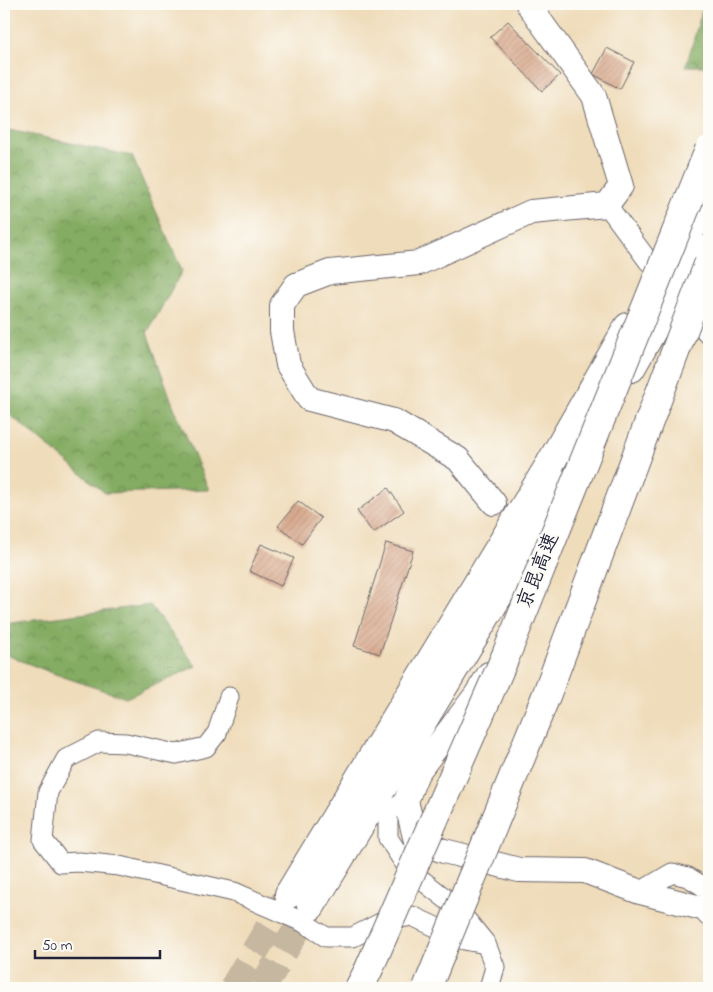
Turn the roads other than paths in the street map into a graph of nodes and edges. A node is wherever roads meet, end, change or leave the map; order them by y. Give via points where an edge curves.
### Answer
1 (528, 4) edge
2 (709, 150) edge
3 (607, 205) junction
4 (709, 209) edge
5 (709, 249) edge
6 (648, 262) dead end
7 (709, 262) edge
8 (680, 300) dead end
9 (709, 335) edge
10 (494, 503) dead end
11 (540, 551) dead end
12 (229, 697) dead end
13 (406, 801) junction
14 (709, 890) edge
15 (640, 892) junction
16 (709, 914) edge
17 (486, 944) junction
18 (364, 980) edge
19 (427, 988) edge
20 (489, 988) edge

1 - 3 street via 594,96 621,186
2 - 18 highway, 京昆高速, bridge via 506,655
3 - 6 street
3 - 10 street via 531,212 419,262 330,272 296,285 282,305 282,331 288,365 309,399 394,421 458,459
4 - 5 highway via 674,246 300,900 563,489 677,286
7 - 19 highway, bridge via 546,696
8 - 9 street
11 - 13 street via 547,561 533,600 476,695 417,773
12 - 17 street via 217,733 206,747 176,754 126,743 99,742 66,759 48,792 44,840 61,863 119,866 234,892 303,922 326,937 353,937 386,920 412,916 464,940
13 - 15 street via 416,841 519,870 585,871
13 - 17 street via 388,812 388,838 409,870 455,906
14 - 15 street via 688,876 672,873
15 - 16 street via 705,909
17 - 20 street via 496,968

